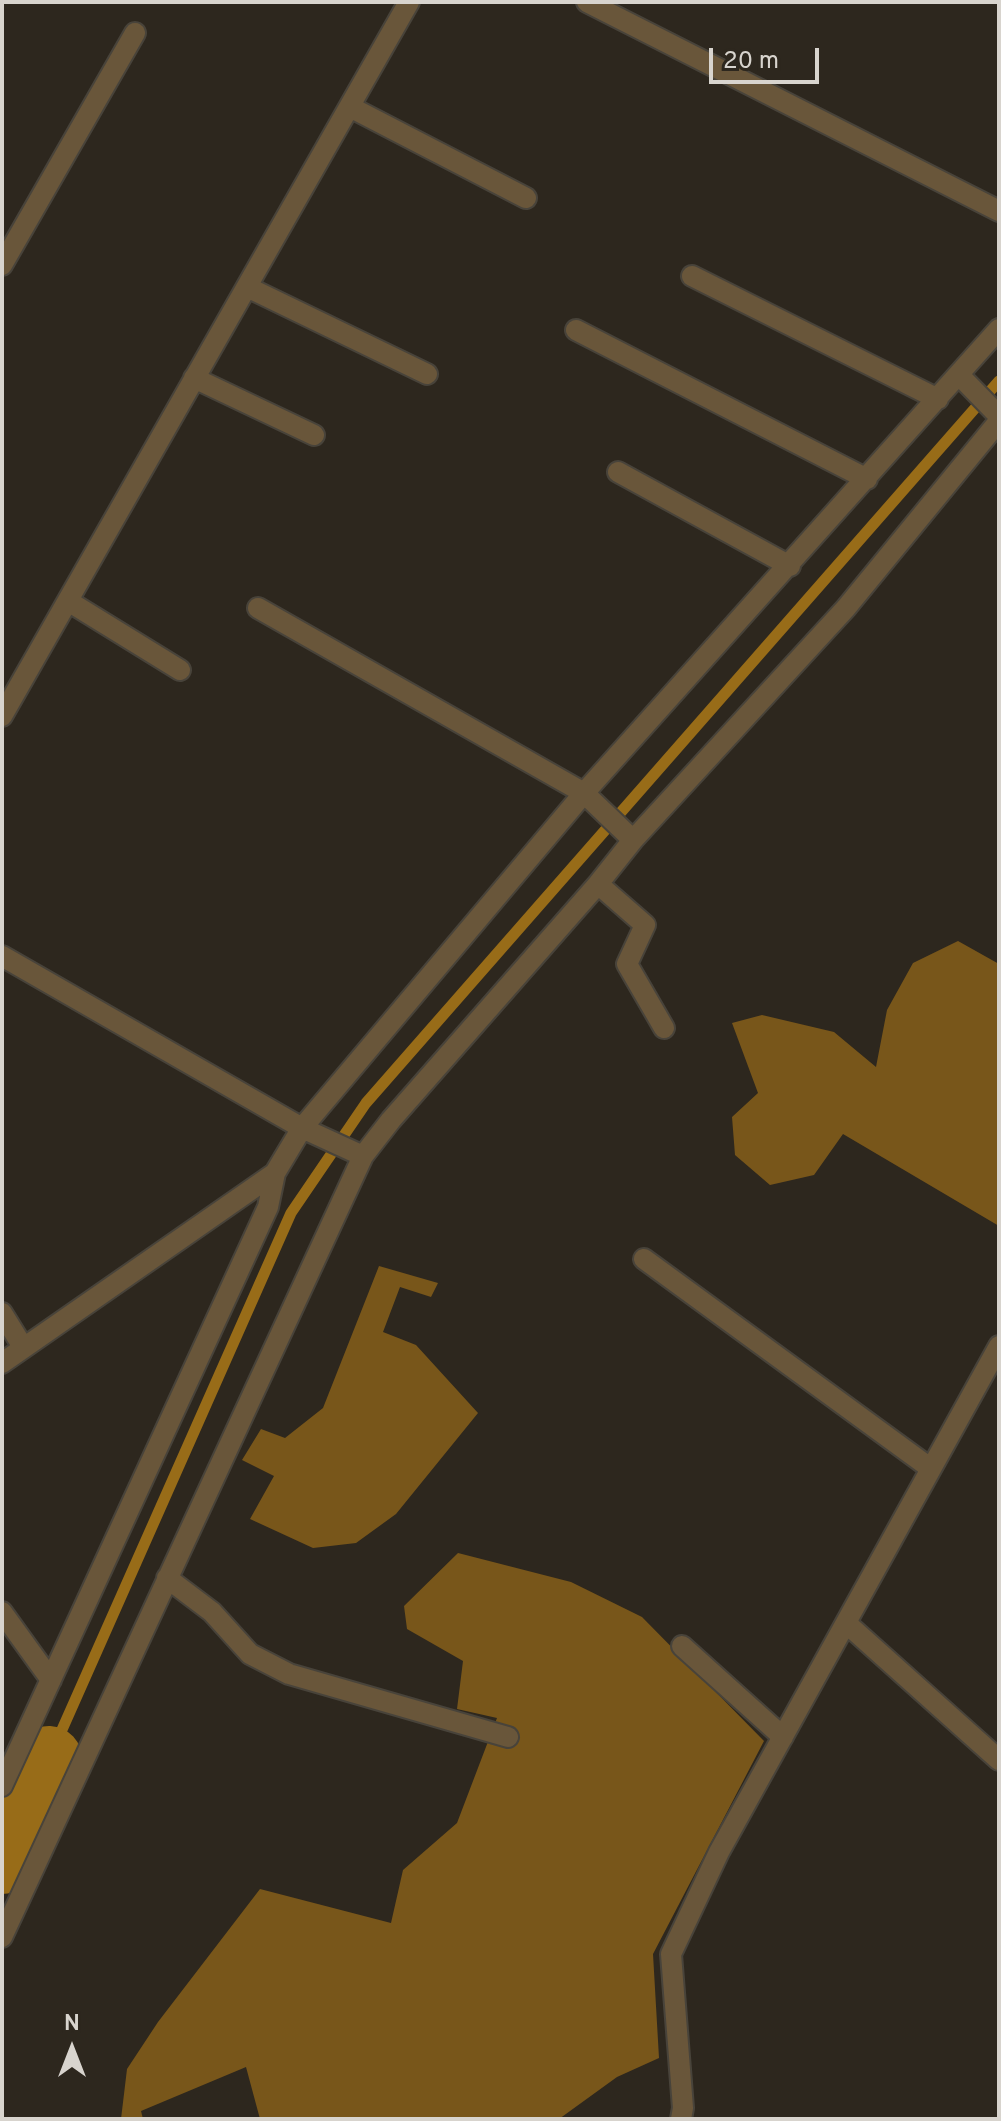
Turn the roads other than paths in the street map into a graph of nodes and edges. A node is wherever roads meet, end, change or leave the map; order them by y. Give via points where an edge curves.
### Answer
1 (409, 2) edge
2 (587, 2) edge
3 (135, 33) dead end
4 (350, 107) junction
5 (526, 198) dead end
6 (999, 211) edge
7 (2, 265) edge
8 (692, 276) dead end
9 (247, 287) junction
10 (999, 329) edge
11 (576, 330) dead end
12 (427, 374) dead end
13 (959, 375) junction
14 (194, 378) junction
15 (938, 399) junction
16 (999, 418) edge
17 (314, 435) dead end
18 (618, 472) dead end
19 (867, 479) junction
20 (790, 566) junction
21 (68, 601) junction
22 (258, 608) dead end
23 (180, 670) dead end
24 (2, 716) edge
25 (584, 793) junction
26 (633, 840) junction
27 (598, 884) junction
28 (2, 956) edge
29 (664, 1028) dead end
30 (306, 1130) junction
31 (363, 1156) junction
32 (275, 1173) junction
33 (644, 1259) dead end
34 (2, 1313) edge
35 (999, 1346) edge
36 (23, 1347) junction
37 (2, 1363) edge
38 (930, 1468) junction
39 (167, 1578) junction
40 (2, 1612) edge
41 (846, 1623) junction
42 (682, 1646) dead end
43 (51, 1680) junction
44 (508, 1737) dead end
45 (783, 1737) junction
46 (999, 1760) edge
47 (2, 1786) edge
48 (2, 1937) edge
49 (681, 2119) edge

1 - 4 street
2 - 6 street
3 - 7 street
4 - 5 street
4 - 9 street
8 - 15 street
9 - 12 street
9 - 14 street
10 - 13 street
11 - 19 street
13 - 15 street
13 - 16 street
14 - 17 street
14 - 21 street
15 - 19 street
16 - 26 street via 846,608
18 - 20 street
19 - 20 street
20 - 25 street
21 - 23 street
21 - 24 street
22 - 25 street
25 - 26 street
25 - 30 street
26 - 27 street
27 - 29 street via 645,925 627,964
27 - 31 street
28 - 30 street
30 - 31 street
30 - 32 street
31 - 39 street
32 - 36 street
32 - 43 street via 268,1207
33 - 38 street
34 - 36 street
35 - 38 street
36 - 37 street
38 - 41 street
39 - 44 street via 212,1612 250,1654 289,1674
39 - 48 street
40 - 43 street
41 - 45 street
41 - 46 street
42 - 45 street
43 - 47 street
45 - 49 street via 719,1852 671,1954

